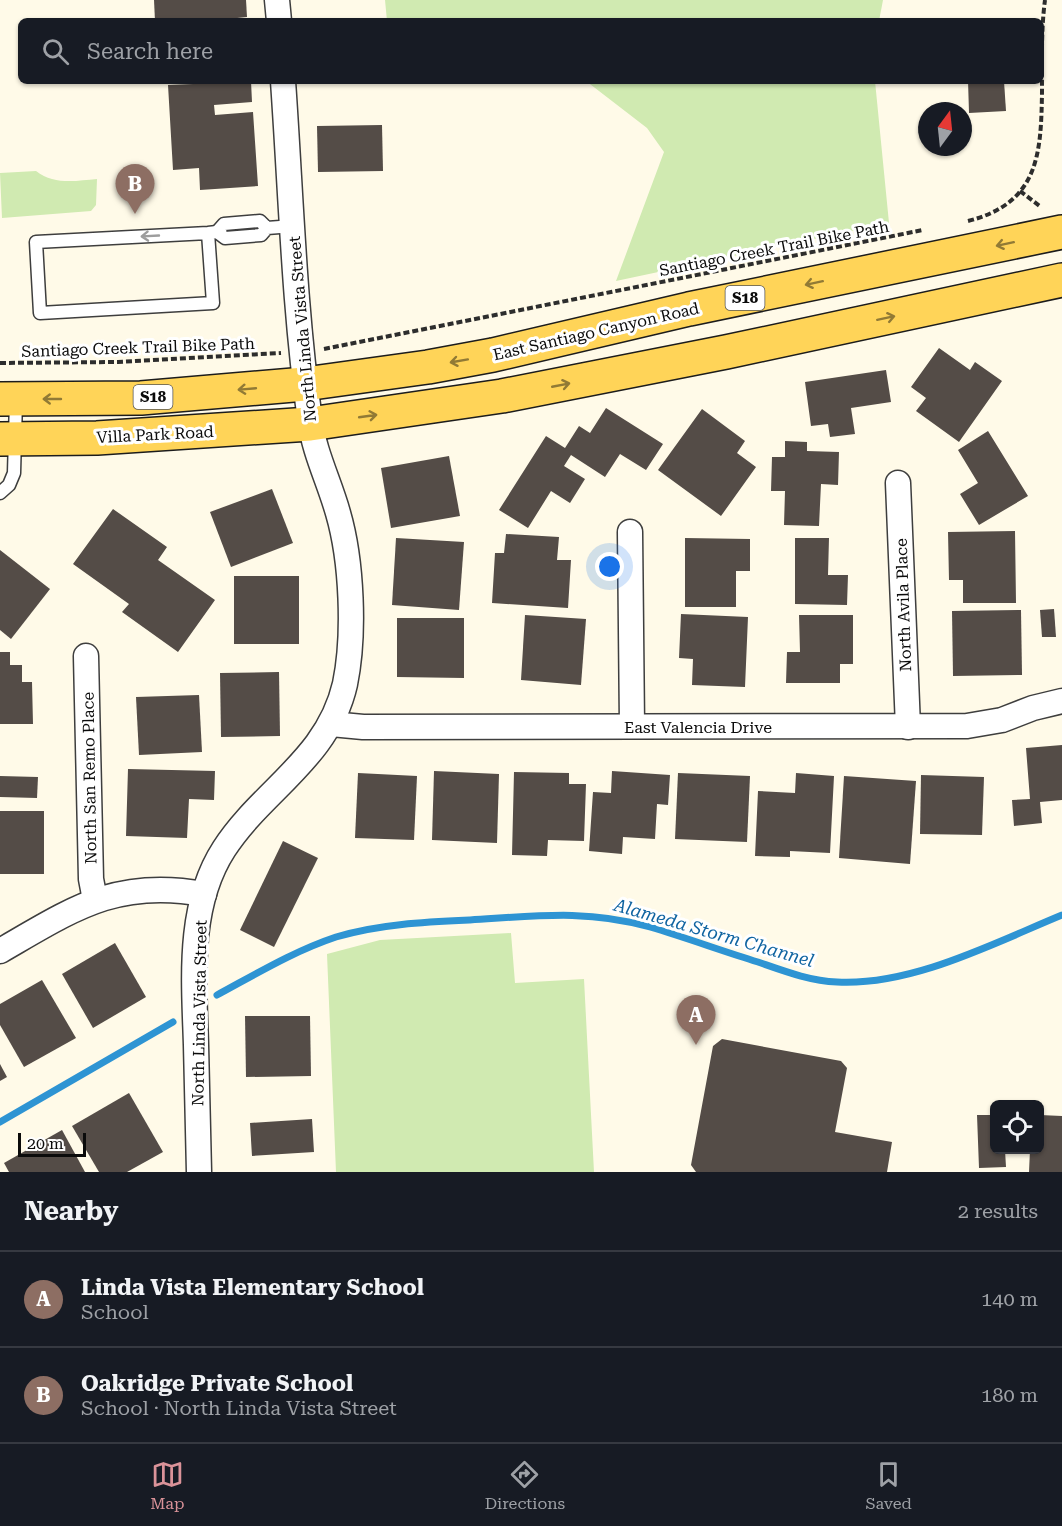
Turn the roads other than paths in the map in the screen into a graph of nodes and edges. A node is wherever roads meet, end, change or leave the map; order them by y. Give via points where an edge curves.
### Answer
1 (278, 0) edge
2 (279, 18) edge
3 (283, 84) edge
4 (293, 226) junction
5 (213, 232) junction
6 (1062, 232) edge
7 (1062, 280) edge
8 (305, 384) junction
9 (8, 399) edge
10 (310, 424) junction
11 (8, 439) edge
12 (898, 483) dead end
13 (0, 493) edge
14 (630, 532) dead end
15 (86, 656) dead end
16 (1062, 701) edge
17 (331, 724) junction
18 (632, 726) junction
19 (908, 727) junction
20 (204, 894) junction
21 (95, 900) junction
22 (0, 951) edge
23 (199, 1172) edge

1 - 2 street
3 - 4 street, North Linda Vista Street
4 - 5 lane via 267,228 260,221 224,224
4 - 8 street, North Linda Vista Street
5 -> 5 lane via 36,242 40,314 213,303
6 -> 8 main road, East Santiago Canyon Road / S18 via 688,309 493,355
10 -> 7 main road via 502,396
8 -> 9 main road, S18 via 141,398
8 - 10 street, North Linda Vista Street
9 - 11 lane
10 - 11 main road, Villa Park Road via 183,434
10 - 17 street, North Linda Vista Street via 344,535 351,623 344,687
11 - 13 lane via 12,479
12 - 19 street, North Avila Place
14 - 18 street
15 - 21 street, North San Remo Place via 91,879
16 - 19 street, East Valencia Drive via 1002,720 967,726
17 - 18 street, East Valencia Drive
17 - 20 street, North Linda Vista Street via 292,776 240,826 222,851
18 - 19 street, East Valencia Drive
20 - 21 street via 154,889
20 - 23 street, North Linda Vista Street via 196,936
21 - 22 street

